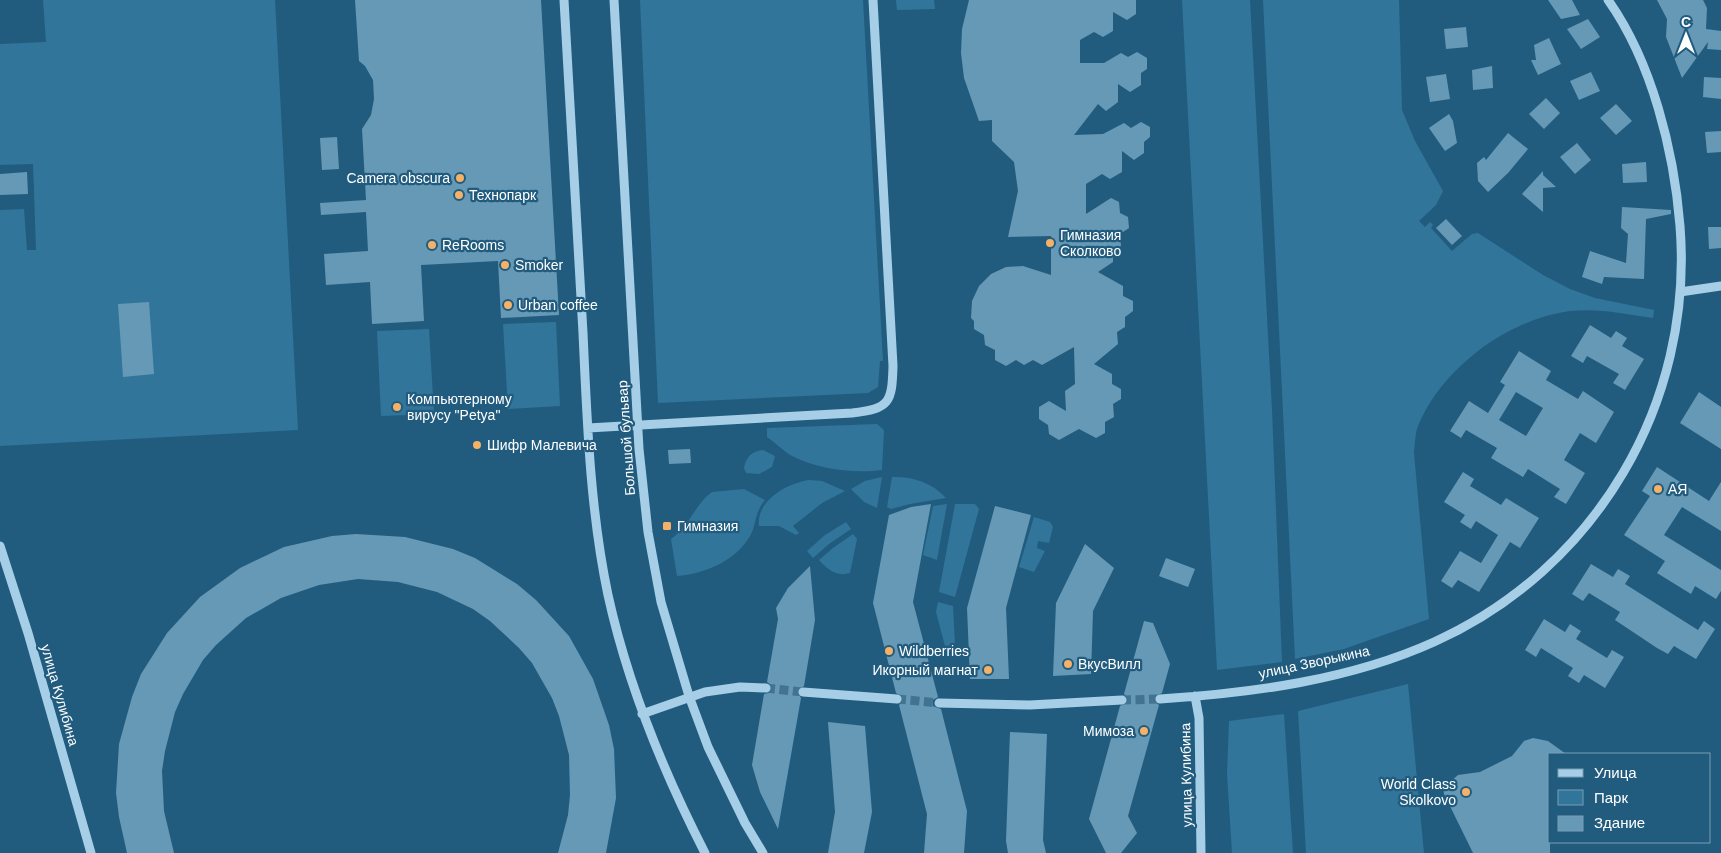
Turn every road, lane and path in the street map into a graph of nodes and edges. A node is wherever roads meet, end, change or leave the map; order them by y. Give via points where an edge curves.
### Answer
1 (564, 0) edge
2 (614, 0) edge
3 (873, 0) edge
4 (1608, 0) edge
5 (1721, 286) edge
6 (1680, 292) junction
7 (638, 425) junction
8 (588, 428) junction
9 (0, 546) edge
10 (766, 688) tunnel mouth
11 (802, 692) tunnel mouth
12 (689, 696) junction
13 (1195, 696) junction
14 (897, 699) tunnel mouth
15 (1160, 699) tunnel mouth
16 (1122, 700) tunnel mouth
17 (939, 703) tunnel mouth
18 (642, 714) junction
19 (91, 853) edge
20 (706, 853) edge
21 (763, 853) edge
22 (1201, 853) edge

1 - 8 street
2 - 7 street, Большой бульвар
3 - 7 street via 893,366 892,393 888,403 874,411
4 - 6 street, улица Зворыкина via 1633,42 1663,126 1678,198 1682,244
5 - 6 street
6 - 13 street, улица Зворыкина via 1666,374 1628,466 1590,524 1523,587 1462,628 1404,654 1350,671 1297,682
7 - 8 street
7 - 12 street, Большой бульвар via 646,520 661,602
8 - 18 street via 598,532 608,594
9 - 19 street, улица Кулибина
10 - 12 street via 731,688
11 - 14 street
12 - 18 street
12 - 21 street, Большой бульвар via 708,747 745,824
13 - 15 street, улица Зворыкина
13 - 22 street, улица Кулибина via 1199,718
16 - 17 street via 1030,705
18 - 20 street via 677,798

